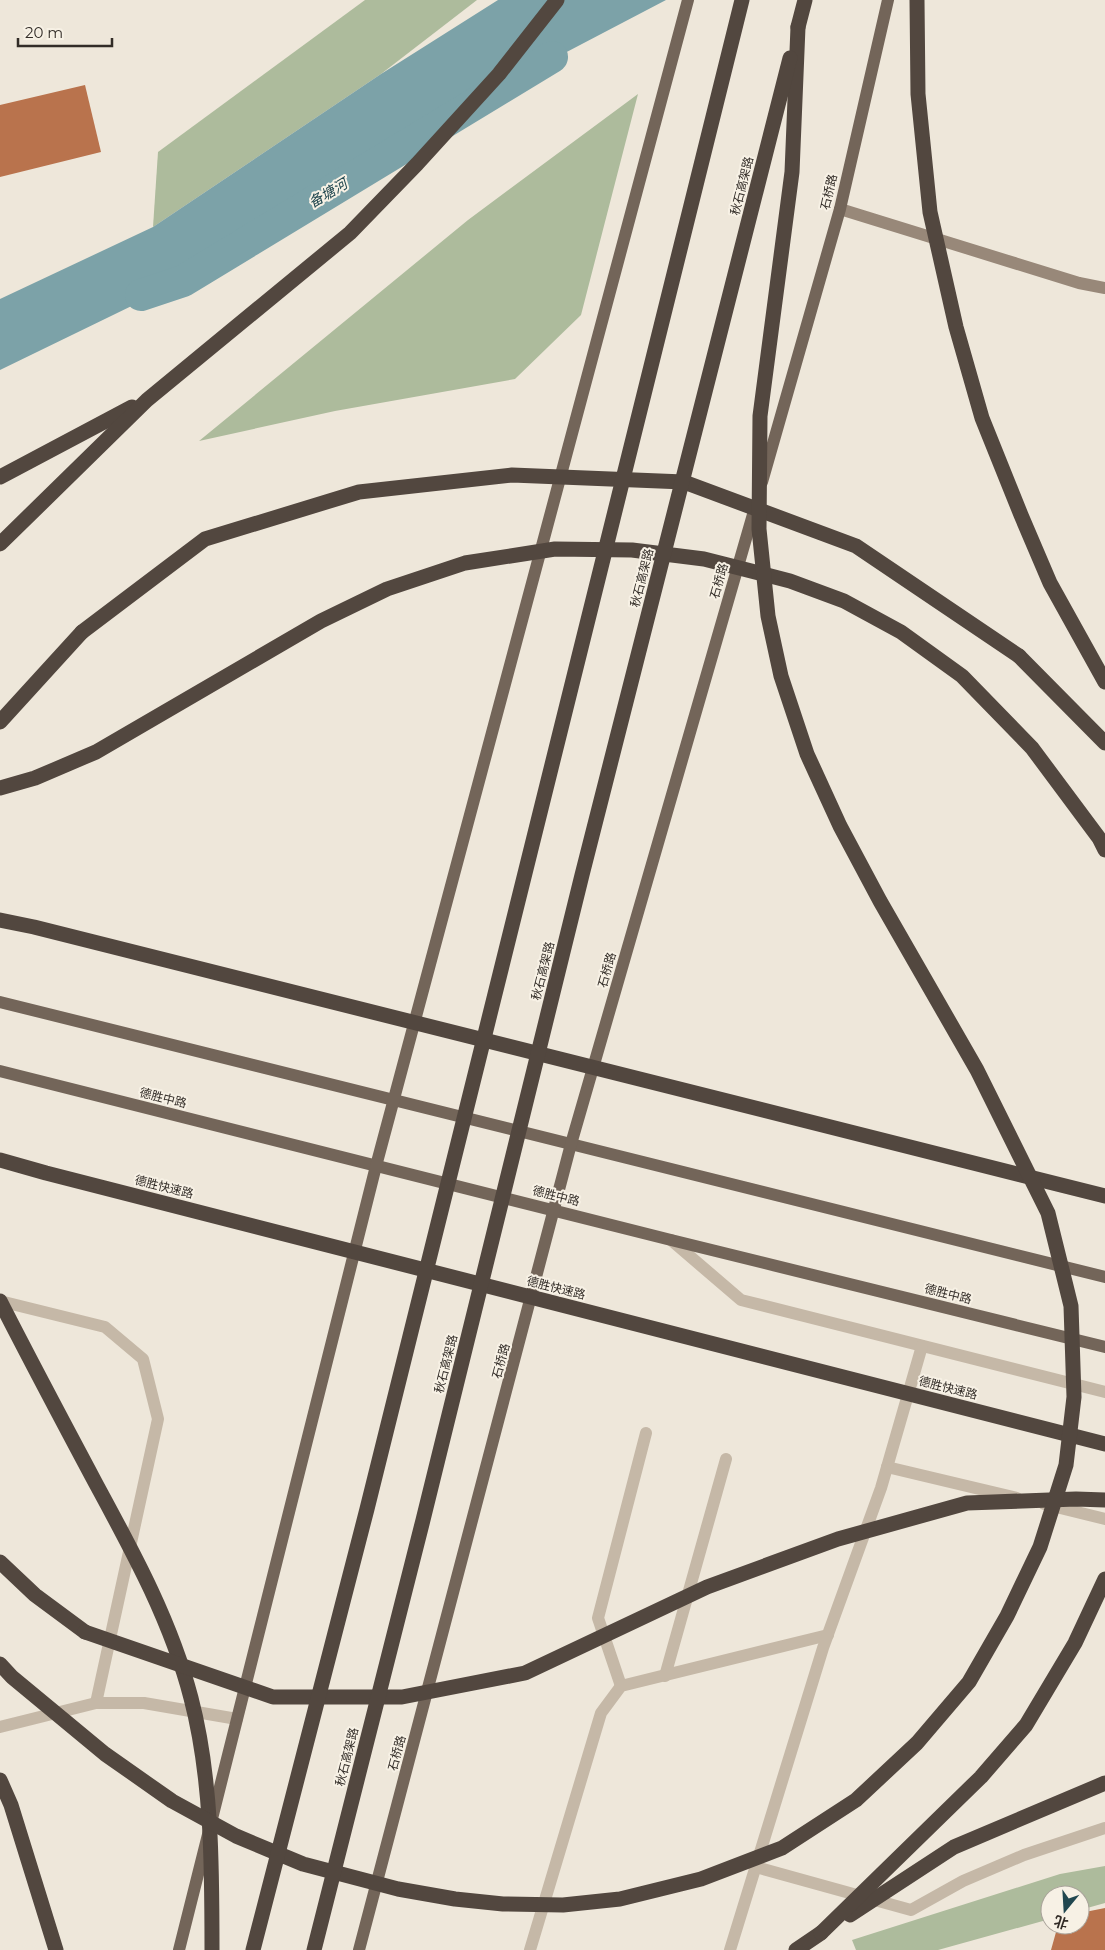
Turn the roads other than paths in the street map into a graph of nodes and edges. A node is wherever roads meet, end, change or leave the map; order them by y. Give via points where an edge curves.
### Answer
1 (557, 0) edge
2 (688, 0) edge
3 (742, 0) edge
4 (805, 0) edge
5 (888, 0) edge
6 (917, 0) edge
7 (798, 27) junction
8 (840, 209) junction
9 (1105, 288) edge
10 (147, 400) junction
11 (0, 477) edge
12 (0, 544) edge
13 (1105, 682) edge
14 (0, 722) edge
15 (1105, 742) edge
16 (0, 788) edge
17 (1105, 850) edge
18 (0, 920) edge
19 (0, 1002) edge
20 (0, 1070) edge
21 (394, 1100) junction
22 (571, 1144) junction
23 (0, 1160) edge
24 (376, 1166) junction
25 (1105, 1196) edge
26 (555, 1210) junction
27 (671, 1240) junction
28 (1105, 1277) edge
29 (0, 1301) edge
30 (922, 1346) junction
31 (1105, 1347) edge
32 (1105, 1392) edge
33 (646, 1433) dead end
34 (1105, 1444) edge
35 (726, 1458) dead end
36 (887, 1467) junction
37 (1105, 1500) edge
38 (1105, 1519) edge
39 (0, 1562) edge
40 (1105, 1579) edge
41 (828, 1635) junction
42 (0, 1664) edge
43 (665, 1676) junction
44 (621, 1686) junction
45 (96, 1703) junction
46 (237, 1719) junction
47 (0, 1727) edge
48 (0, 1780) edge
49 (1105, 1783) edge
50 (1105, 1828) edge
51 (756, 1867) junction
52 (821, 1933) junction
53 (56, 1950) edge
54 (179, 1950) edge
55 (212, 1950) edge
56 (253, 1950) edge
57 (314, 1950) edge
58 (359, 1950) edge
59 (530, 1950) edge
60 (730, 1950) edge
61 (796, 1950) edge

1 - 10 highway via 499,74 350,233
2 - 21 main road
3 - 56 highway, bridge via 367,1509
4 - 7 highway, 秋石高架路
5 - 8 main road, 石桥路
6 - 13 highway, bridge via 918,94 930,212 958,336 982,418 1020,515 1050,583
7 - 42 highway, bridge via 792,172 760,416 759,529 768,616 781,676 807,754 871,884 978,1070 1048,1213 1071,1306 1074,1397 1066,1466 1040,1547 1007,1616 969,1682 917,1743 856,1800 799,1838 782,1848 701,1879 620,1899 563,1905 503,1904 398,1889 303,1864 236,1836 172,1801 113,1760
7 - 57 highway, 秋石高架路, bridge via 584,865
8 - 9 street via 1079,283
8 - 22 main road, 石桥路
10 - 11 highway
10 - 12 highway
14 - 15 highway, bridge via 82,632 205,539 359,492 512,475 684,482 856,546 1019,656
16 - 17 highway, bridge via 35,778 96,752 321,621 388,589 474,562 556,549 632,550 704,559 790,580 844,601 901,632 962,676 1032,748
18 - 25 highway, bridge
19 - 21 main road
20 - 24 main road, 德胜中路
21 - 22 main road
21 - 24 main road
22 - 26 main road, 石桥路
22 - 28 main road
23 - 34 highway, 德胜快速路, bridge
24 - 26 main road, 德胜中路
24 - 46 main road
26 - 27 main road, 德胜中路
26 - 58 main road, 石桥路
27 - 30 street via 741,1300
27 - 31 main road, 德胜中路
29 - 45 street via 105,1327 143,1359 158,1419
29 - 55 highway, bridge via 151,1587 174,1642 192,1699 201,1748 212,1870
30 - 32 street
30 - 36 street
33 - 44 street via 598,1618
35 - 43 street
36 - 38 street
36 - 41 street
37 - 39 highway, bridge via 967,1503 838,1539 707,1587 525,1673 402,1697 274,1698 86,1632 35,1595
40 - 52 highway, bridge via 1075,1643 1026,1725 981,1777
41 - 43 street
41 - 51 street
43 - 44 street
44 - 59 street via 601,1713
45 - 46 street via 144,1703
45 - 47 street
46 - 54 main road
48 - 53 highway via 11,1805
49 - 52 highway, bridge via 954,1847
50 - 51 street via 1024,1855 963,1881 911,1910
51 - 60 street
52 - 61 highway

